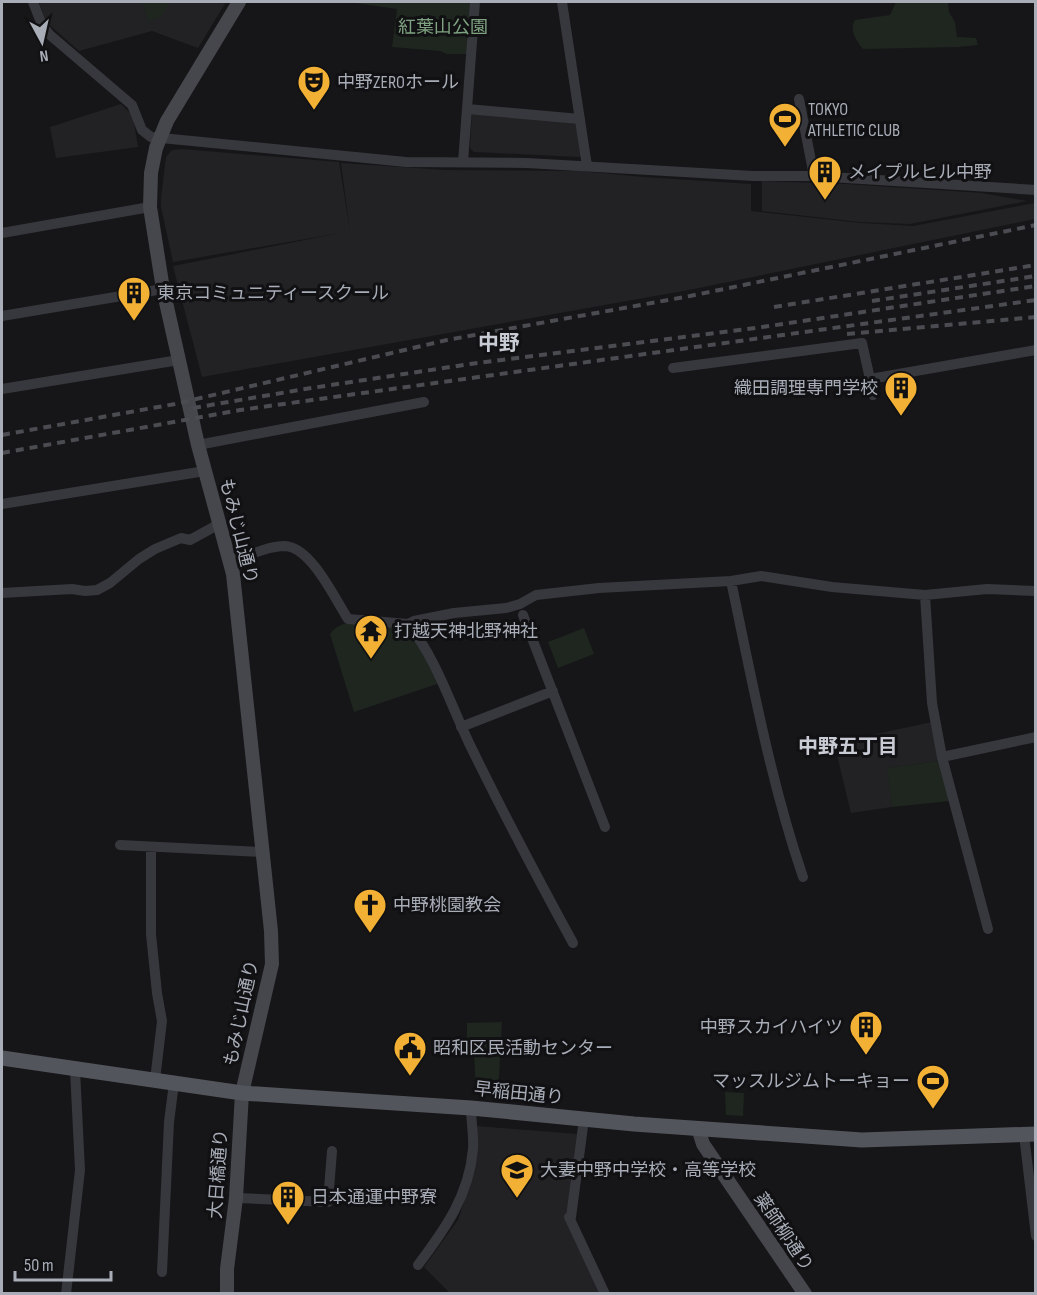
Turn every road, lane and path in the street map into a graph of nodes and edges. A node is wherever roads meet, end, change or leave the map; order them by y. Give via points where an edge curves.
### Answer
1 (33, 2) edge
2 (239, 2) edge
3 (475, 2) edge
4 (562, 2) edge
5 (799, 99) dead end
6 (467, 108) junction
7 (580, 118) junction
8 (160, 138) junction
9 (463, 162) junction
10 (587, 166) junction
11 (814, 176) junction
12 (1035, 190) edge
13 (150, 207) junction
14 (2, 233) edge
15 (163, 289) junction
16 (2, 316) edge
17 (1035, 350) edge
18 (179, 360) junction
19 (673, 368) dead end
20 (870, 379) junction
21 (2, 389) edge
22 (873, 395) dead end
23 (424, 402) dead end
24 (198, 446) junction
25 (205, 471) junction
26 (2, 504) edge
27 (221, 523) junction
28 (231, 562) junction
29 (731, 580) junction
30 (1035, 591) edge
31 (2, 593) edge
32 (925, 595) junction
33 (523, 615) dead end
34 (408, 624) junction
35 (553, 691) junction
36 (461, 727) junction
37 (1035, 736) edge
38 (942, 757) junction
39 (605, 827) dead end
40 (120, 845) dead end
41 (150, 847) junction
42 (263, 852) junction
43 (803, 877) dead end
44 (988, 929) dead end
45 (573, 943) dead end
46 (2, 1058) edge
47 (75, 1070) junction
48 (155, 1080) junction
49 (174, 1083) junction
50 (242, 1094) junction
51 (471, 1108) junction
52 (584, 1119) junction
53 (698, 1128) junction
54 (1030, 1134) edge
55 (332, 1151) dead end
56 (236, 1198) junction
57 (1035, 1236) edge
58 (418, 1265) dead end
59 (162, 1272) dead end
60 (66, 1293) edge
61 (227, 1293) edge
62 (605, 1293) edge
63 (805, 1293) edge

1 - 8 street via 50,35 132,105 142,130
2 - 8 street, もみじ山通り via 173,109
3 - 6 street
4 - 7 street
5 - 11 street
6 - 7 street
6 - 9 street
7 - 10 street
8 - 9 street via 405,162
8 - 13 street, もみじ山通り via 151,173
9 - 10 street
10 - 11 street
11 - 12 street
13 - 14 street
13 - 15 street, もみじ山通り
15 - 16 street
15 - 18 street, もみじ山通り
17 - 20 street
18 - 21 street
18 - 24 street, もみじ山通り
19 - 20 street via 862,343
20 - 22 street
23 - 24 street
24 - 25 street, もみじ山通り
25 - 26 street
25 - 27 street, もみじ山通り
27 - 28 street, もみじ山通り
27 - 31 street via 190,540 182,538 155,549 97,590
28 - 34 street via 277,547 295,548 308,556 348,619
28 - 42 street, もみじ山通り
29 - 32 street via 761,576
29 - 34 street via 536,595 506,608 454,613
29 - 43 street via 772,773
30 - 32 street via 987,589
32 - 38 street via 932,703
33 - 35 street
34 - 36 street via 433,663
35 - 36 street
35 - 39 street
36 - 45 street
37 - 38 street
38 - 44 street
40 - 41 street
41 - 42 street
41 - 48 street via 151,934 162,1022
42 - 50 street, もみじ山通り via 272,964
46 - 47 main road, 早稲田通り
47 - 48 main road, 早稲田通り
47 - 60 street via 80,1170
48 - 49 main road, 早稲田通り
49 - 50 main road, 早稲田通り
49 - 59 street
50 - 51 main road, 早稲田通り
50 - 56 street, 大日橋通り
51 - 52 main road, 早稲田通り
51 - 58 street via 473,1147 459,1202
52 - 53 main road, 早稲田通り
52 - 62 street via 569,1217
53 - 54 main road, 早稲田通り via 862,1140
53 - 63 street, 薬師柳通り via 703,1144
54 - 57 street
55 - 56 street via 328,1202
56 - 61 street, 大日橋通り

